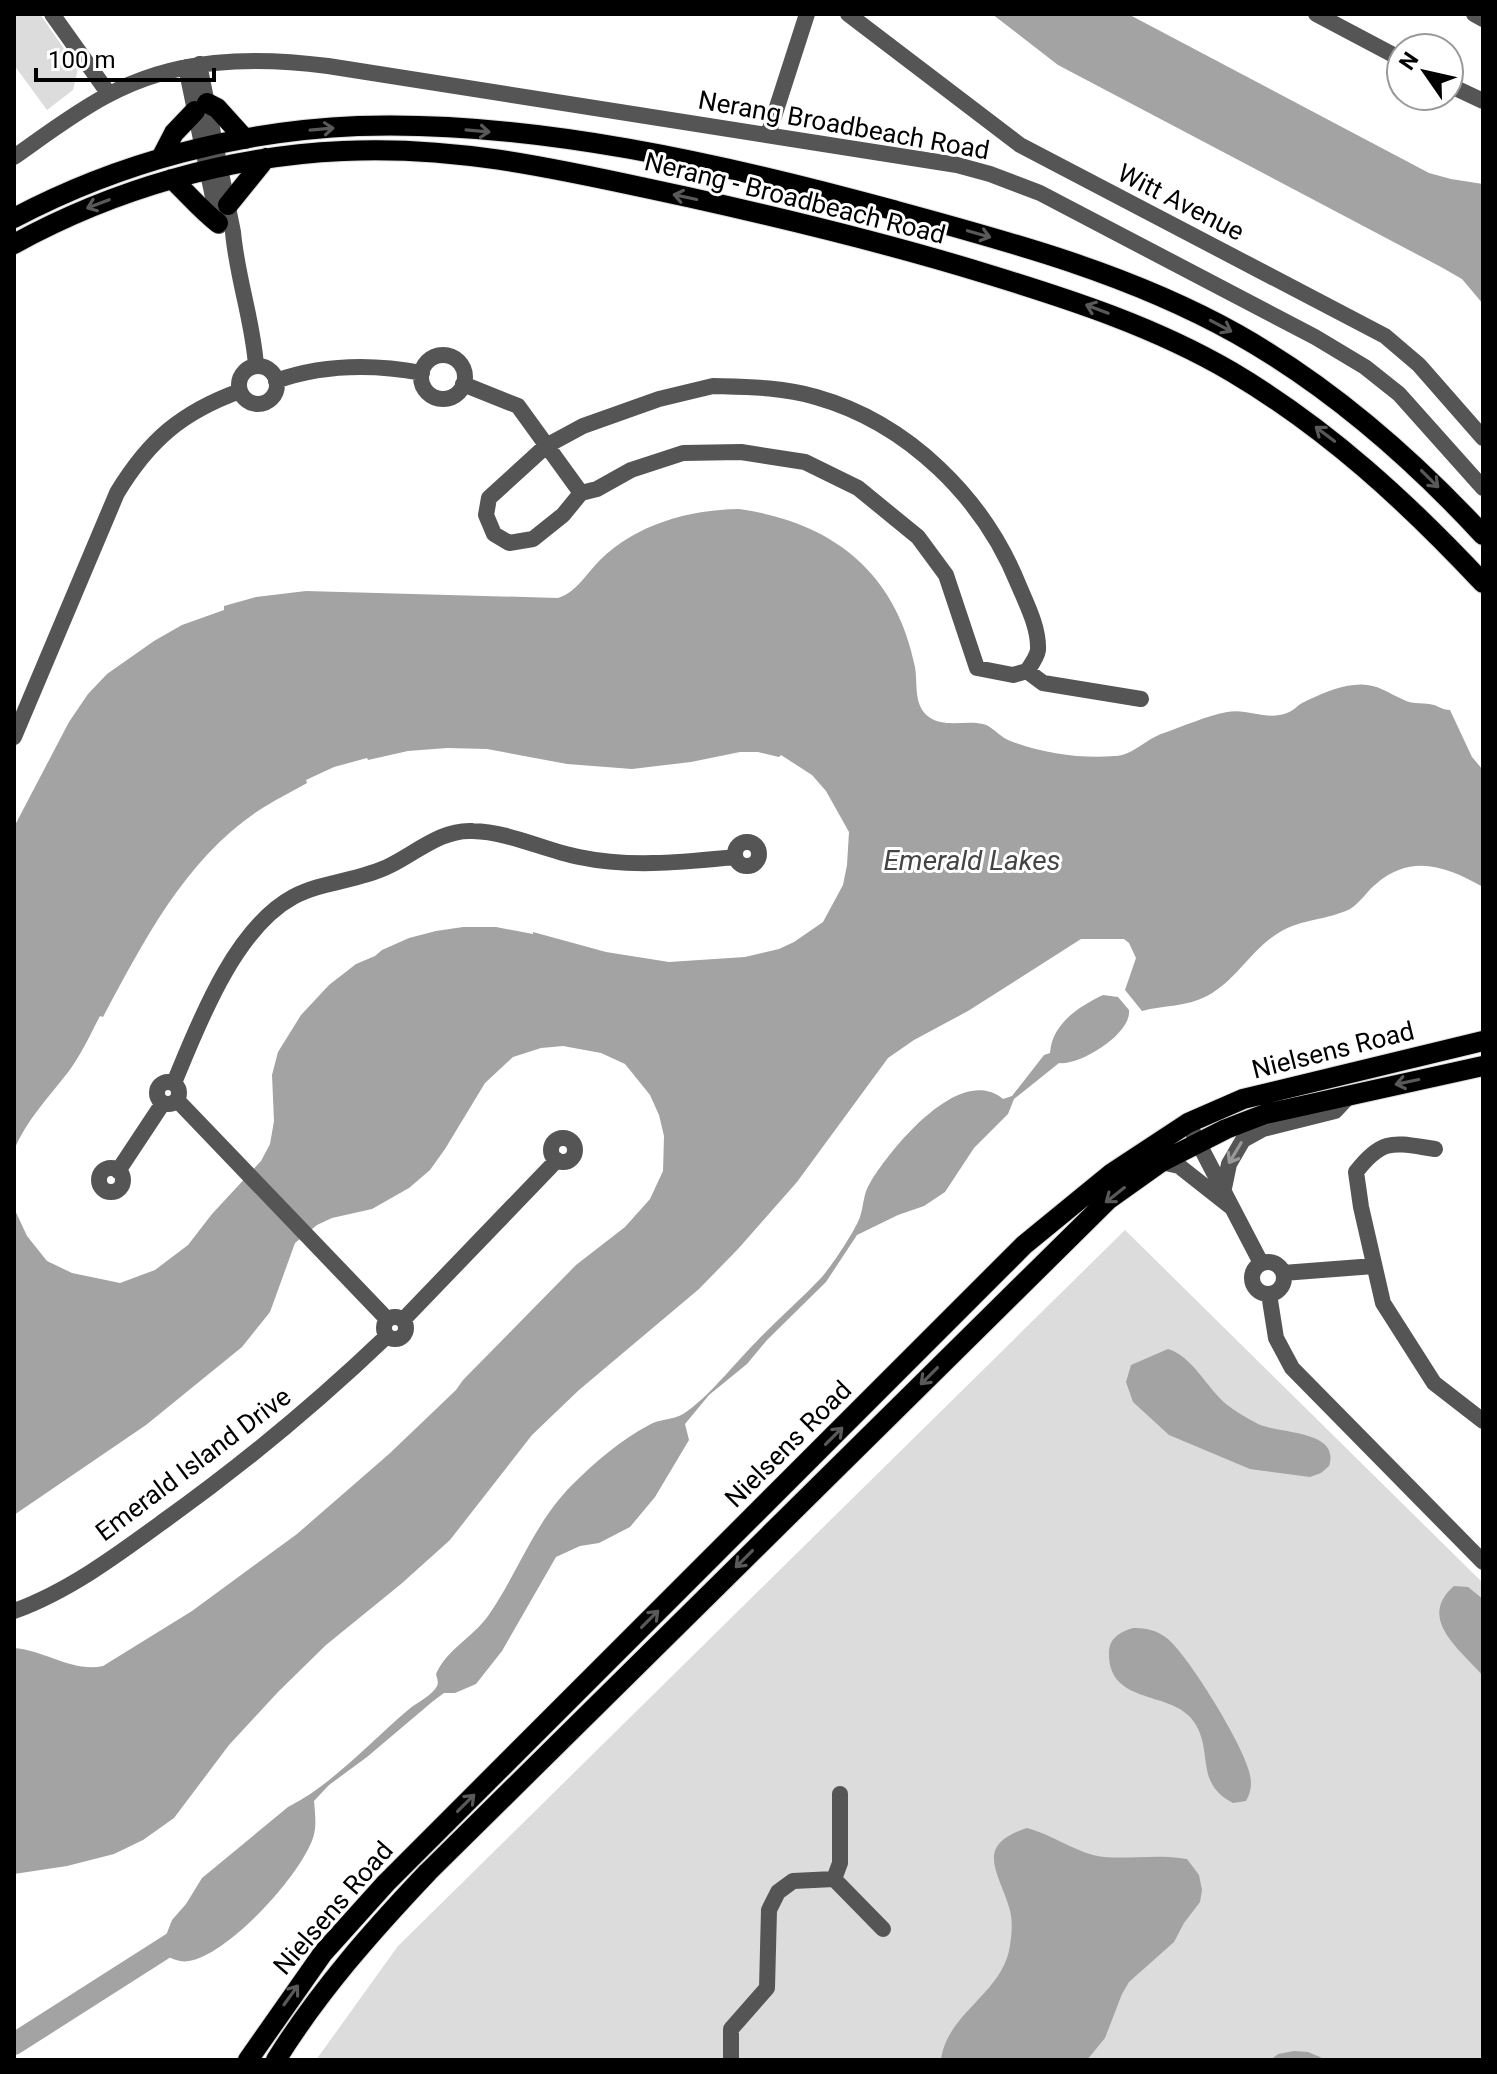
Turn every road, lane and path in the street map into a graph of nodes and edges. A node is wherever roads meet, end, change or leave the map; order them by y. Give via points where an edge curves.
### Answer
1 (52, 14) edge
2 (807, 14) edge
3 (848, 14) edge
4 (1316, 14) edge
5 (1474, 14) edge
6 (1483, 19) edge
7 (1385, 51) edge
8 (192, 65) junction
9 (109, 94) junction
10 (201, 107) junction
11 (768, 135) junction
12 (245, 139) junction
13 (209, 146) junction
14 (14, 157) edge
15 (161, 158) junction
16 (266, 158) junction
17 (214, 169) junction
18 (172, 179) junction
19 (223, 214) junction
20 (14, 218) edge
21 (14, 244) edge
22 (256, 366) junction
23 (422, 373) junction
24 (276, 381) junction
25 (463, 384) junction
26 (240, 391) junction
27 (1483, 438) edge
28 (546, 446) junction
29 (1483, 488) edge
30 (581, 493) junction
31 (1483, 535) edge
32 (1483, 583) edge
33 (1027, 671) junction
34 (1141, 699) dead end
35 (14, 737) edge
36 (735, 857) dead end
37 (1483, 1041) edge
38 (1483, 1066) edge
39 (171, 1095) junction
40 (1350, 1095) junction
41 (1188, 1123) junction
42 (1199, 1142) junction
43 (1435, 1149) dead end
44 (557, 1160) dead end
45 (1161, 1162) junction
46 (118, 1171) dead end
47 (1224, 1188) junction
48 (1232, 1208) junction
49 (1261, 1263) junction
50 (1374, 1266) junction
51 (1283, 1273) junction
52 (1269, 1294) junction
53 (393, 1325) junction
54 (1483, 1421) edge
55 (1483, 1562) edge
56 (14, 1611) edge
57 (840, 1794) dead end
58 (834, 1879) junction
59 (883, 1929) dead end
60 (248, 2060) edge
61 (276, 2060) edge
62 (731, 2060) edge

1 - 9 street
2 - 11 street
3 - 27 street, Witt Avenue via 1020,145 1385,336 1419,365
4 - 7 street
5 - 6 street
8 - 9 street, Nerang Broadbeach Road
8 - 10 street
8 - 11 street, Nerang Broadbeach Road via 299,62
9 - 14 street, Nerang Broadbeach Road
10 - 12 main road via 217,108
10 - 13 street
10 - 15 main road via 174,133
11 - 29 street, Nerang Broadbeach Road via 957,165 1015,182 1066,206 1365,367 1399,394
12 - 13 main road, Nerang - Broadbeach Road
12 -> 31 main road, Nerang - Broadbeach Road via 400,126 563,140 855,199 1036,251 1166,299 1290,367 1383,436
13 - 15 main road, Nerang - Broadbeach Road
13 - 17 street
15 - 20 main road, Nerang - Broadbeach Road
16 - 17 main road, Nerang - Broadbeach Road
16 - 19 main road
32 -> 16 main road, Nerang - Broadbeach Road via 1400,498 1305,419 1192,351 1084,304 781,218 521,161 404,150
17 - 18 main road, Nerang - Broadbeach Road
17 - 19 street
18 - 19 main road via 201,210
18 -> 21 main road, Nerang - Broadbeach Road via 79,212
19 - 22 street
22 - 24 street via 269,370
22 - 26 street via 243,374
23 - 24 street via 381,365 319,369
23 - 25 street via 425,388 437,398 453,396
23 - 25 street via 430,359 453,357 463,369
24 - 26 street via 275,394 262,403 247,401
25 - 28 street via 518,406
26 - 35 street via 187,415 139,458 117,493
28 - 30 street
28 - 30 street via 489,498 486,515 494,534 509,543 533,539
28 - 33 street via 583,426 713,386 767,387 816,397 867,417 908,440 971,500 1009,561 1032,617 1038,652
30 - 33 street via 683,453 741,452 805,462 858,488 918,537 946,575 977,668 1013,675
33 - 34 street via 1043,683
36 - 39 street via 615,863 469,830 439,838 389,866 292,897 264,920 235,956 209,999
37 - 41 main road, Nielsens Road via 1243,1099
38 -> 40 main road, Nielsens Road
39 - 46 street
39 - 53 street
40 - 42 main road, Nielsens Road via 1265,1114
40 -> 47 street via 1335,1111 1263,1129 1243,1140 1229,1164
41 - 42 street
60 -> 41 main road, Nielsens Road via 313,1965 376,1893 1024,1245 1112,1173
42 - 45 main road, Nielsens Road
42 - 47 street
43 - 50 street via 1390,1144 1372,1152 1356,1172
44 - 53 street, Emerald Island Drive
45 - 48 street via 1179,1166
45 -> 61 main road, Nielsens Road via 1109,1199 428,1872 345,1963
47 - 48 street
48 - 49 street
49 - 51 street via 1274,1263
49 - 52 street via 1254,1270 1253,1284
50 - 51 street
50 - 54 street via 1383,1303 1434,1383
51 - 52 street via 1279,1289
52 - 55 street via 1276,1338 1292,1368
53 - 56 street, Emerald Island Drive via 271,1440 177,1512 79,1578
57 - 58 street via 840,1863
58 - 59 street
58 - 62 street via 793,1881 778,1892 769,1910 767,1988 731,2029

